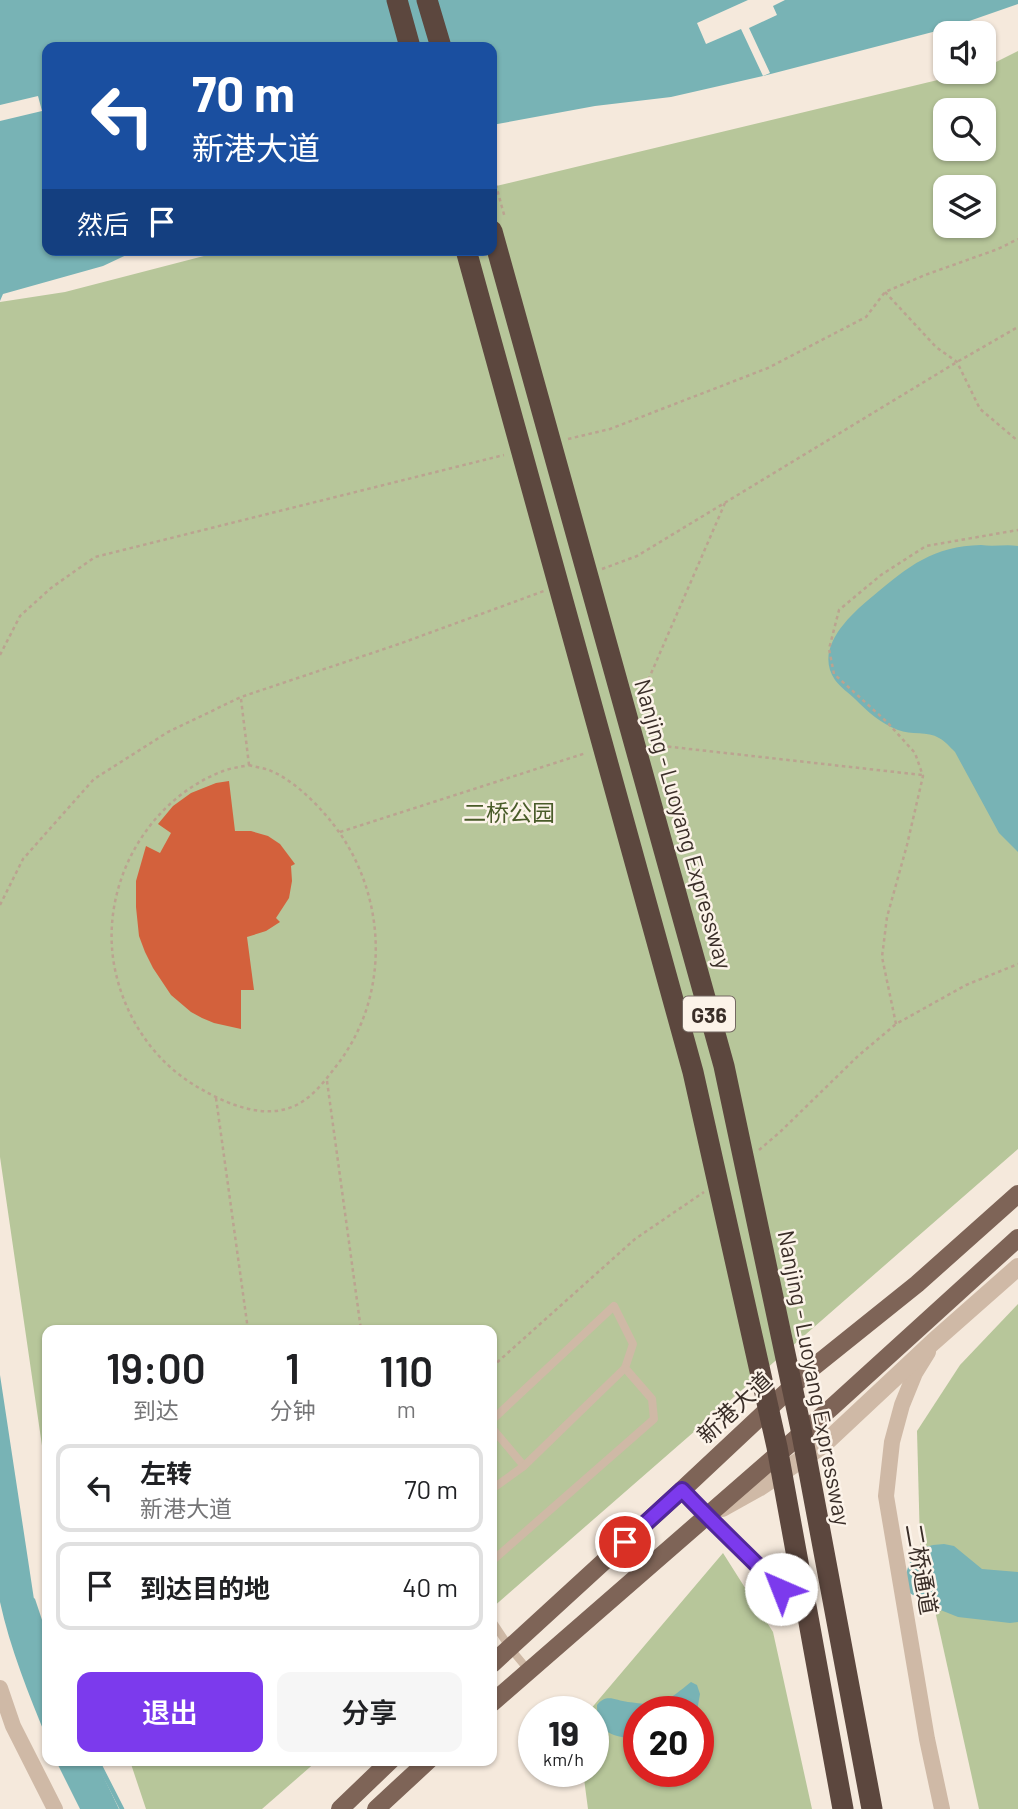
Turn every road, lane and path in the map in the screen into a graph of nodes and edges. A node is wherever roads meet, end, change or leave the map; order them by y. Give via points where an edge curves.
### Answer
1 (397, 0) edge
2 (428, 0) edge
3 (409, 42) edge
4 (440, 42) edge
5 (498, 225) edge
6 (468, 256) edge
7 (885, 292) dead end
8 (1018, 327) edge
9 (957, 362) junction
10 (1018, 441) edge
11 (725, 503) junction
12 (1018, 530) edge
13 (600, 570) dead end
14 (549, 589) dead end
15 (241, 697) junction
16 (638, 704) dead end
17 (248, 765) junction
18 (0, 905) edge
19 (896, 1024) dead end
20 (327, 1081) junction
21 (216, 1098) junction
22 (1018, 1194) edge
23 (1018, 1238) edge
24 (1018, 1267) edge
25 (247, 1325) edge
26 (359, 1325) edge
27 (933, 1342) junction
28 (625, 1368) junction
29 (497, 1415) edge
30 (497, 1434) edge
31 (524, 1465) junction
32 (497, 1485) edge
33 (682, 1490) junction
34 (706, 1516) junction
35 (497, 1557) edge
36 (781, 1589) dead end
37 (497, 1628) edge
38 (510, 1648) junction
39 (497, 1660) edge
40 (528, 1671) junction
41 (0, 1688) edge
42 (497, 1699) edge
43 (385, 1766) edge
44 (423, 1766) edge
45 (55, 1809) edge
46 (340, 1809) edge
47 (376, 1809) edge
48 (843, 1809) edge
49 (872, 1809) edge
50 (942, 1809) edge

1 - 3 highway
2 - 4 highway
5 - 49 highway, Nanjing - Luoyang Expressway / G36, bridge via 724,1066 801,1429
6 - 48 highway, G36, bridge via 693,1072 777,1447
7 - 9 path via 936,347
8 - 9 path
9 - 10 path via 980,409
9 - 11 path
11 - 13 path via 637,556
11 - 16 path
12 - 19 path via 926,546 839,610 829,649 834,674 915,753 923,776 887,917 883,957
14 - 15 path
15 - 17 path
15 - 18 path via 169,732 94,779 23,859
17 - 20 path via 270,770 318,806 353,854 368,891 377,950 372,989 352,1043
17 - 21 path via 207,778 160,813 128,862 112,918 116,976 139,1030 178,1074
20 - 21 path via 287,1109 267,1112
20 - 26 path
21 - 25 path
22 - 33 main road, 新港大道 via 917,1284 811,1368
23 - 34 main road
24 - 27 street
27 - 34 street via 823,1445
27 - 50 street, 二桥通道 via 902,1405 886,1496
28 - 29 lane via 633,1344 614,1306
28 - 31 lane
28 - 35 lane via 652,1399 654,1419
30 - 31 lane
31 - 32 lane
33 - 34 lane
33 - 38 main road, 新港大道
34 - 36 lane
34 - 40 main road
37 - 38 lane
38 - 39 main road, 新港大道
38 - 40 lane
40 - 42 main road
41 - 45 street via 13,1726
43 - 46 main road
44 - 47 main road

